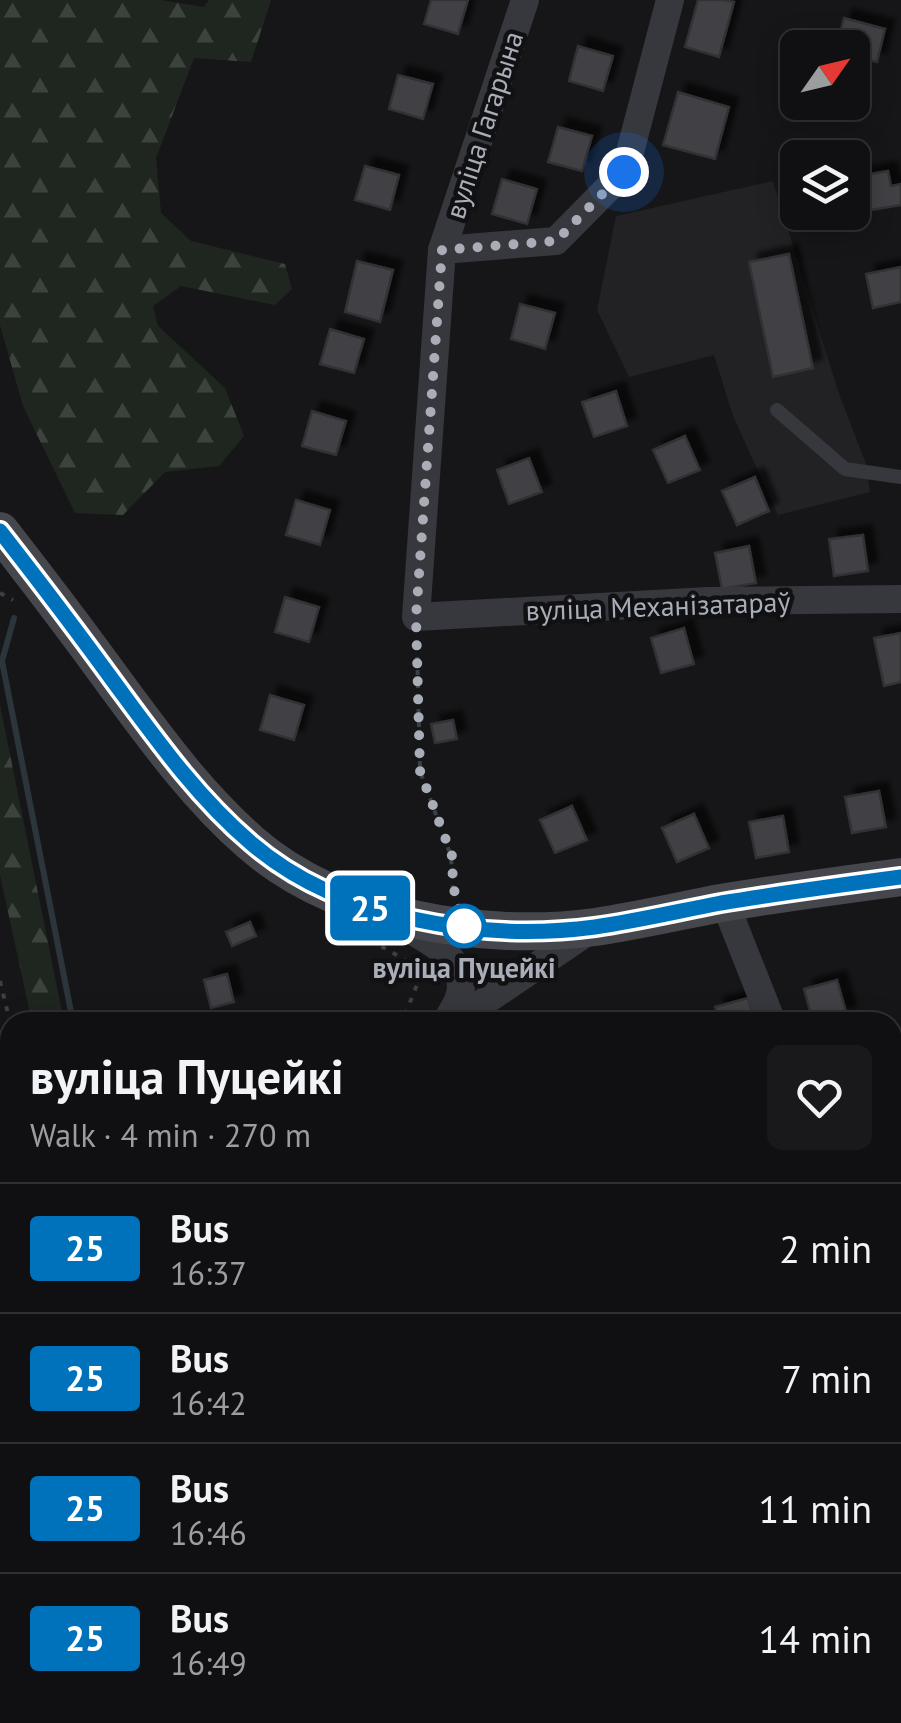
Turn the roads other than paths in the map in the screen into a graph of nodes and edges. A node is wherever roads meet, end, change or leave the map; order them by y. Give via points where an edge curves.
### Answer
1 (525, 0) edge
2 (670, 0) edge
3 (442, 250) junction
4 (777, 410) dead end
5 (901, 477) edge
6 (0, 531) edge
7 (0, 574) edge
8 (901, 598) edge
9 (55, 602) junction
10 (416, 617) joint
11 (901, 877) edge
12 (725, 902) junction
13 (377, 911) junction
14 (594, 927) junction
15 (454, 1012) edge
16 (465, 1012) edge
17 (768, 1012) edge

1 - 3 street, вуліца Гагарына
2 - 3 street via 624,172 556,241
3 - 10 street, вуліца Гагарына
4 - 5 lane via 845,469
6 - 9 main road
7 - 9 main road
8 - 10 street, вуліца Механізатараў
9 - 13 main road via 182,772 241,834 286,868
11 - 12 main road
12 - 14 main road
12 - 17 street
13 - 14 main road via 474,928
13 - 15 street via 434,944 457,968 462,983
14 - 16 street

